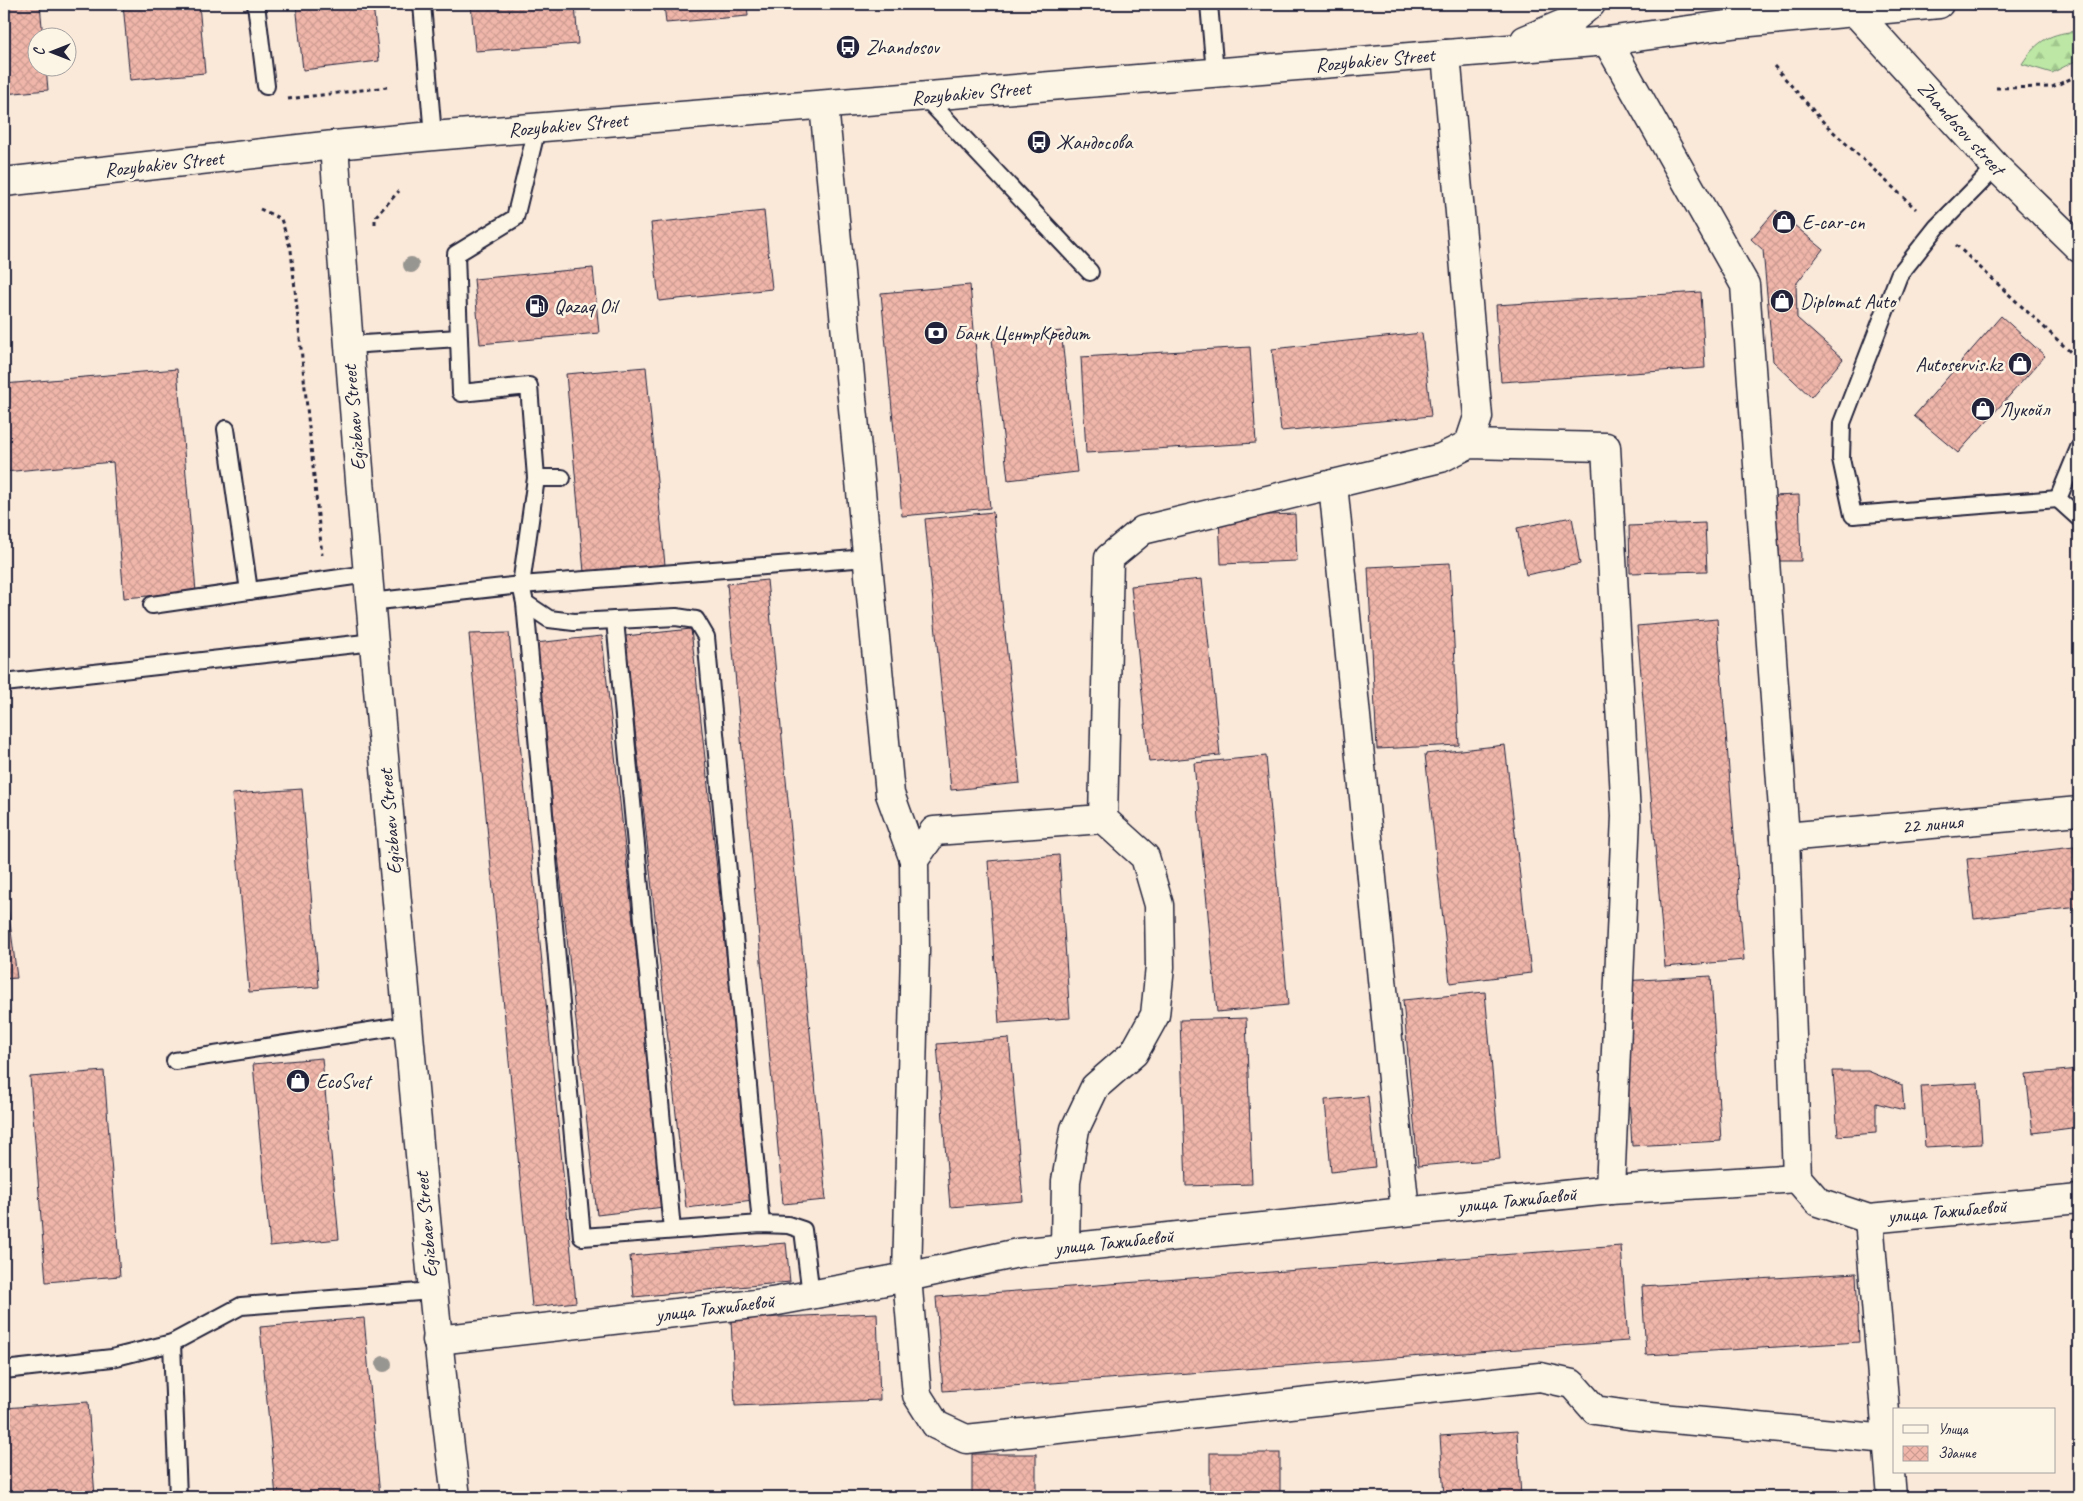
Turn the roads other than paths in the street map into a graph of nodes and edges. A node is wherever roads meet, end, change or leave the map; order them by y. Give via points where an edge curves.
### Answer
1 (256, 4) edge
2 (422, 4) edge
3 (1209, 4) edge
4 (1590, 4) edge
5 (1939, 4) edge
6 (1852, 8) edge
7 (1607, 41) junction
8 (1502, 50) junction
9 (1446, 54) junction
10 (1215, 73) junction
11 (266, 86) dead end
12 (924, 96) junction
13 (824, 105) junction
14 (537, 128) junction
15 (433, 136) junction
16 (334, 145) junction
17 (1996, 168) junction
18 (4, 182) edge
19 (2079, 248) edge
20 (1090, 272) dead end
21 (459, 338) junction
22 (348, 345) junction
23 (226, 429) dead end
24 (1469, 444) junction
25 (2079, 448) edge
26 (536, 478) junction
27 (562, 478) dead end
28 (1333, 484) junction
29 (2058, 499) junction
30 (2079, 518) edge
31 (867, 558) junction
32 (368, 574) junction
33 (521, 585) junction
34 (249, 591) junction
35 (370, 602) junction
36 (525, 603) junction
37 (152, 605) dead end
38 (615, 620) junction
39 (374, 642) junction
40 (4, 683) edge
41 (2079, 811) edge
42 (1103, 819) junction
43 (1785, 837) junction
44 (914, 860) junction
45 (408, 1025) junction
46 (176, 1061) dead end
47 (1797, 1178) junction
48 (1610, 1190) junction
49 (2079, 1199) edge
50 (1406, 1212) junction
51 (1869, 1219) junction
52 (762, 1224) junction
53 (672, 1230) junction
54 (1065, 1248) junction
55 (907, 1277) junction
56 (432, 1291) junction
57 (811, 1295) junction
58 (436, 1340) junction
59 (172, 1342) junction
60 (4, 1370) edge
61 (1888, 1439) junction
62 (178, 1497) edge
63 (456, 1497) edge
64 (1892, 1497) edge

1 - 11 lane
2 - 15 lane
3 - 10 lane
4 - 8 street via 1570,21
5 - 6 street, Rozybakiev Street
6 - 7 street, Rozybakiev Street
6 - 17 street, Zhandosov street
7 - 8 street, Rozybakiev Street
7 - 43 street via 1745,285
8 - 9 street, Rozybakiev Street
9 - 10 street, Rozybakiev Street
9 - 24 street via 1478,417
10 - 12 street, Rozybakiev Street
12 - 13 street, Rozybakiev Street
12 - 20 lane
13 - 14 street, Rozybakiev Street
13 - 31 street
14 - 15 street, Rozybakiev Street
14 - 21 lane via 515,218 456,254
15 - 16 street, Rozybakiev Street
16 - 18 street, Rozybakiev Street
16 - 22 street, Egizbaev Street
17 - 19 street, Zhandosov street
17 - 29 lane via 1936,227 1899,275 1842,423 1841,459 1854,515
21 - 22 lane
21 - 26 lane via 461,393 528,386
22 - 32 street, Egizbaev Street
23 - 34 lane
24 - 28 street via 1441,458
24 - 48 street via 1606,447 1626,816
25 - 29 lane
26 - 27 lane
26 - 33 lane
28 - 42 street via 1143,530 1109,558
28 - 50 street
29 - 30 lane
31 - 33 lane
31 - 44 street via 890,794
32 - 34 lane
32 - 35 street, Egizbaev Street
33 - 35 lane
33 - 36 lane
34 - 37 lane
35 - 39 street, Egizbaev Street
36 - 38 lane via 549,619 574,622
36 - 53 lane via 582,1237
38 - 52 lane via 676,616 696,620 706,637
38 - 53 lane
39 - 40 lane
39 - 45 street, Egizbaev Street
41 - 43 street, 22 линия
42 - 44 street via 934,831
42 - 54 street via 1145,857 1159,905 1160,967 1155,1015 1134,1053 1095,1087 1075,1129 1066,1181
43 - 47 street
44 - 55 street via 915,950
45 - 46 lane
45 - 56 street, Egizbaev Street
47 - 48 street, улица Тажибаевой
47 - 51 street, улица Тажибаевой via 1818,1202
48 - 50 street, улица Тажибаевой
49 - 51 street, улица Тажибаевой
50 - 54 street, улица Тажибаевой
51 - 61 street
52 - 53 lane
52 - 57 lane via 788,1225 803,1230
54 - 55 street, улица Тажибаевой via 1018,1252
55 - 57 street, улица Тажибаевой
55 - 61 street via 917,1395 936,1425 966,1440 1540,1377 1572,1384 1595,1410 1630,1416
56 - 58 street, Egizbaev Street
56 - 59 lane via 241,1306
57 - 58 street, улица Тажибаевой
58 - 63 street, Egizbaev Street
59 - 60 lane via 112,1358
59 - 62 lane
61 - 64 street

